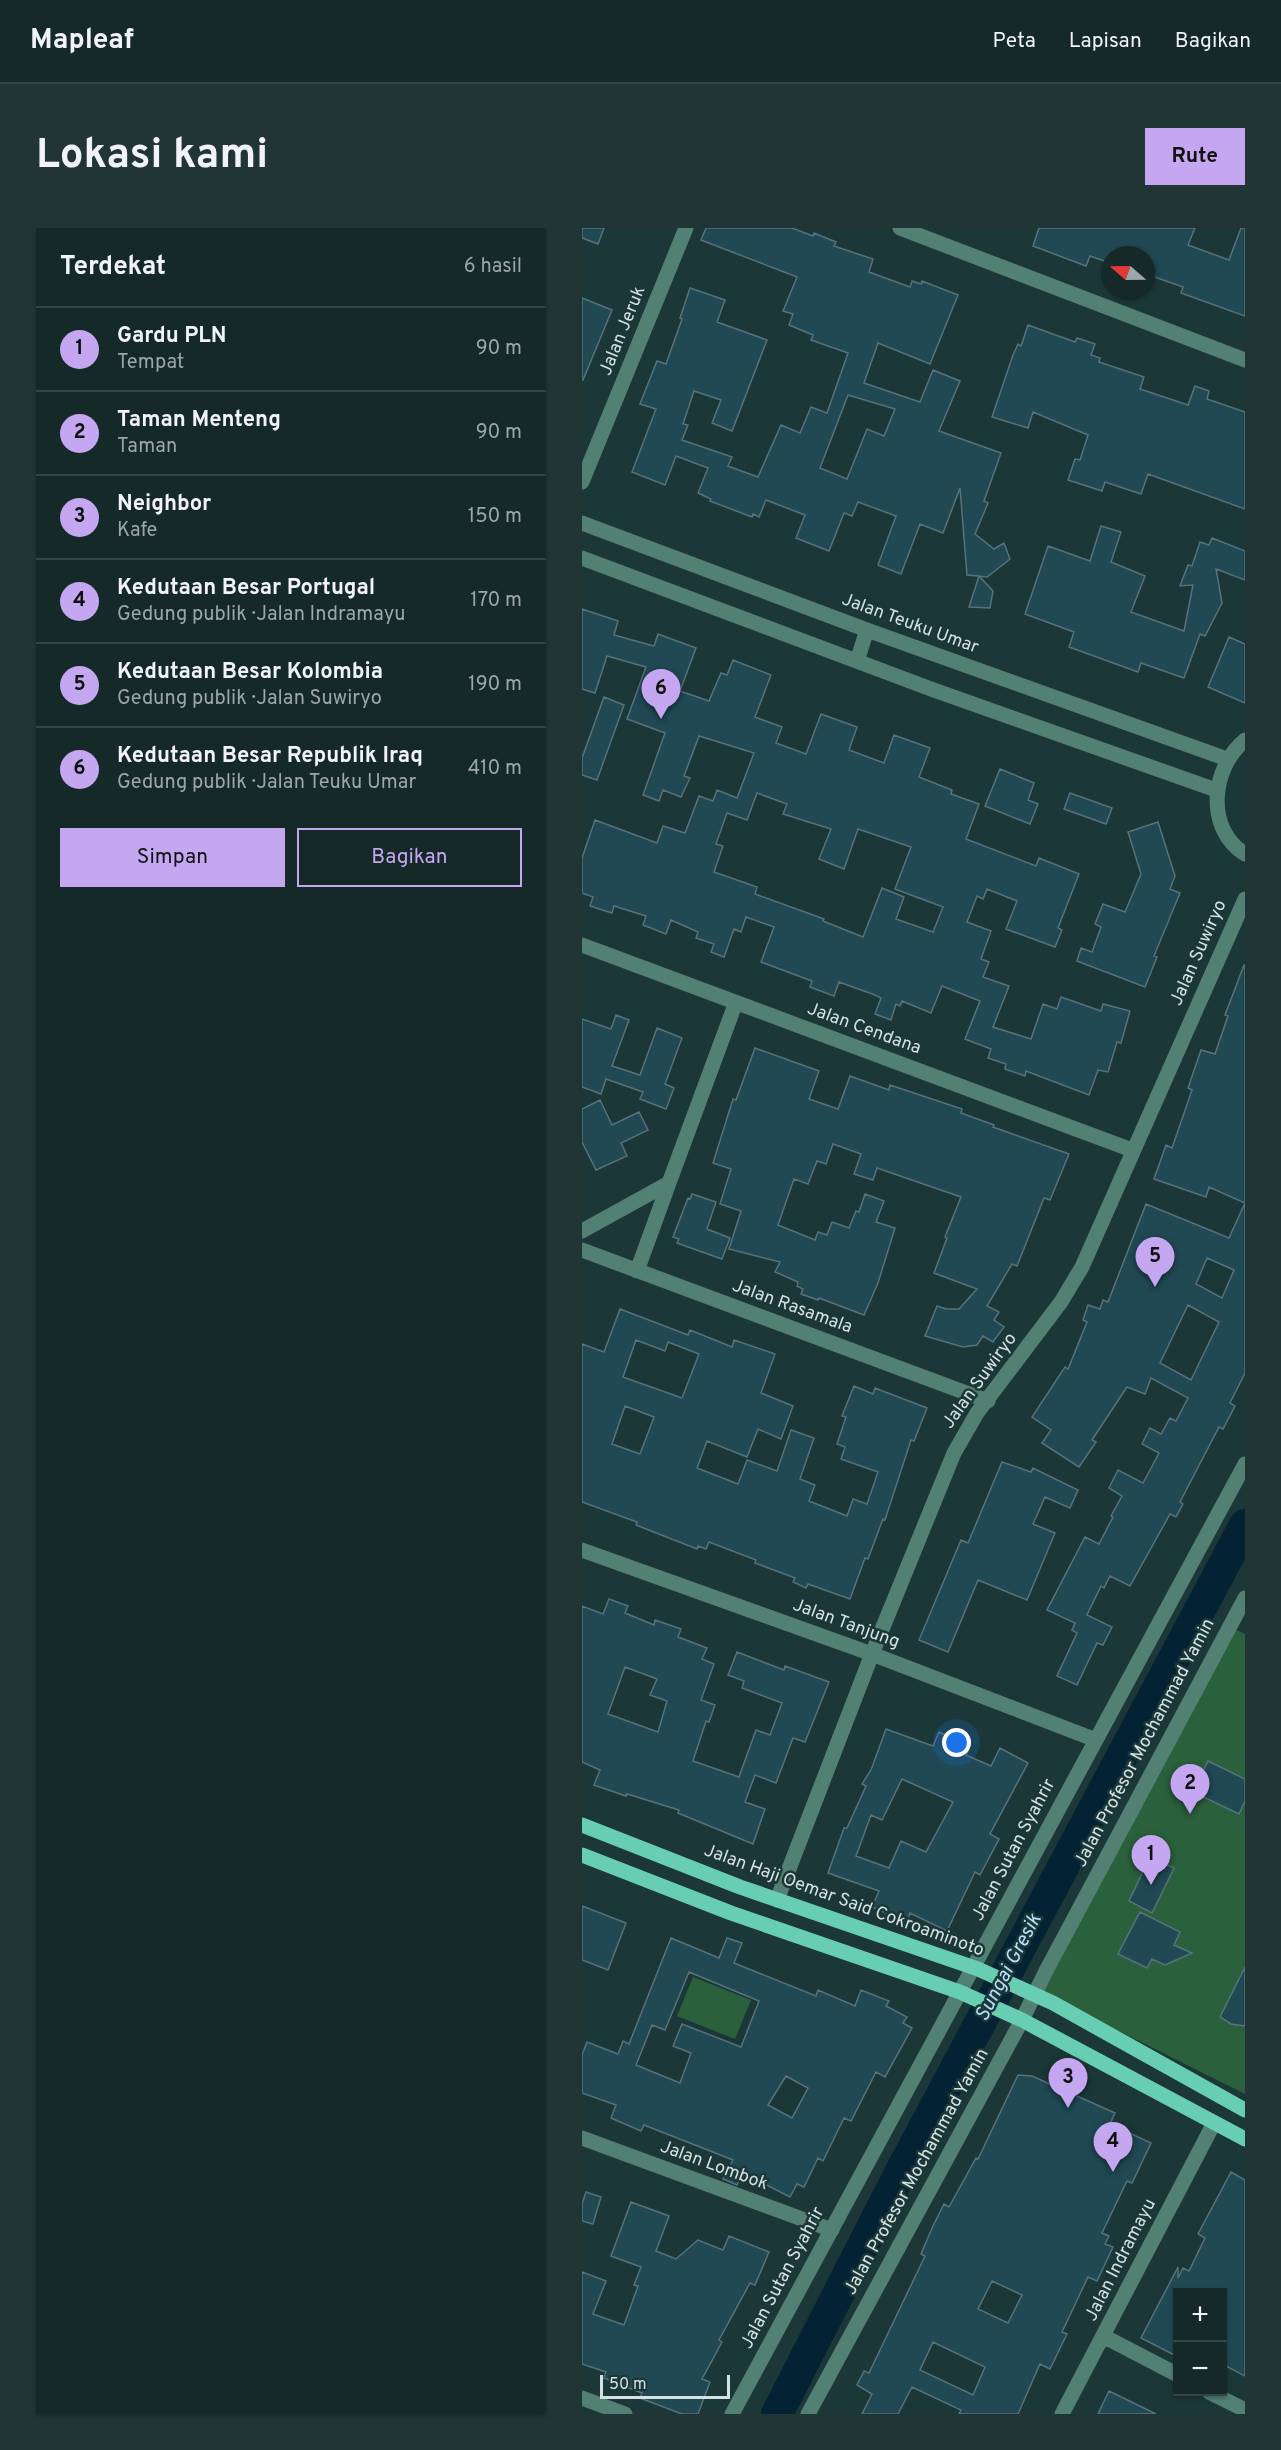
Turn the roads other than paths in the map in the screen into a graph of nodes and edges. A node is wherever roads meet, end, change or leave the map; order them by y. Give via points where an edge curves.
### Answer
1 (686, 228) edge
2 (900, 228) edge
3 (1245, 360) edge
4 (582, 482) edge
5 (582, 523) edge
6 (582, 558) edge
7 (867, 630) junction
8 (857, 661) junction
9 (1245, 740) edge
10 (1227, 759) junction
11 (1216, 790) junction
12 (1245, 854) edge
13 (1245, 899) edge
14 (582, 945) edge
15 (736, 1002) junction
16 (1132, 1150) junction
17 (669, 1183) junction
18 (582, 1231) edge
19 (582, 1250) edge
20 (637, 1271) junction
21 (988, 1401) junction
22 (1245, 1464) edge
23 (582, 1550) edge
24 (1243, 1608) edge
25 (872, 1654) junction
26 (1096, 1740) junction
27 (582, 1825) edge
28 (582, 1854) edge
29 (777, 1900) junction
30 (976, 1968) junction
31 (1032, 1992) junction
32 (963, 1994) junction
33 (1019, 2019) junction
34 (1245, 2110) edge
35 (1214, 2123) junction
36 (582, 2138) edge
37 (1245, 2139) edge
38 (832, 2230) junction
39 (1103, 2336) junction
40 (1173, 2372) edge
41 (1218, 2396) edge
42 (582, 2398) edge
43 (1245, 2410) edge
44 (625, 2414) edge
45 (732, 2414) edge
46 (808, 2414) edge
47 (1062, 2414) edge

1 - 4 street, Jalan Jeruk
2 - 3 street
5 - 7 street, Jalan Teuku Umar
6 - 8 street
7 - 8 street
7 - 10 street, Jalan Teuku Umar
8 - 11 street
9 - 10 street
10 - 11 street
11 - 12 street via 1218,813 1226,834
13 - 16 street, Jalan Suwiryo
14 - 15 street, Jalan Cendana
15 - 16 street, Jalan Cendana
15 - 17 street
16 - 21 street, Jalan Suwiryo via 1082,1267
17 - 18 street
17 - 20 street
19 - 20 street, Jalan Rasamala
20 - 21 street, Jalan Rasamala
21 - 25 street, Jalan Suwiryo via 964,1432 954,1453
22 - 26 street, Jalan Sutan Syahrir
23 - 25 street, Jalan Tanjung
24 - 31 street, Jalan Profesor Mochammad Yamin
25 - 26 street, Jalan Tanjung
25 - 29 street, Jalan Suwiryo
26 - 30 street, Jalan Sutan Syahrir
27 - 29 main road, Jalan Haji Oemar Said Cokroaminoto
28 - 32 main road via 731,1913
29 - 30 main road, Jalan Haji Oemar Said Cokroaminoto
30 - 31 main road, Jalan Haji Oemar Said Cokroaminoto
30 - 32 street, Jalan Sutan Syahrir
31 - 33 street, Jalan Profesor Mochammad Yamin
31 - 34 main road, Jalan Haji Oemar Said Cokroaminoto
32 - 33 main road
32 - 38 street, Jalan Sutan Syahrir
33 - 35 main road
33 - 46 street, Jalan Profesor Mochammad Yamin
35 - 37 main road
35 - 39 street, Jalan Indramayu
36 - 38 street, Jalan Lombok
38 - 45 street, Jalan Sutan Syahrir
39 - 40 street
39 - 47 street, Jalan Indramayu
41 - 43 street
42 - 44 street

